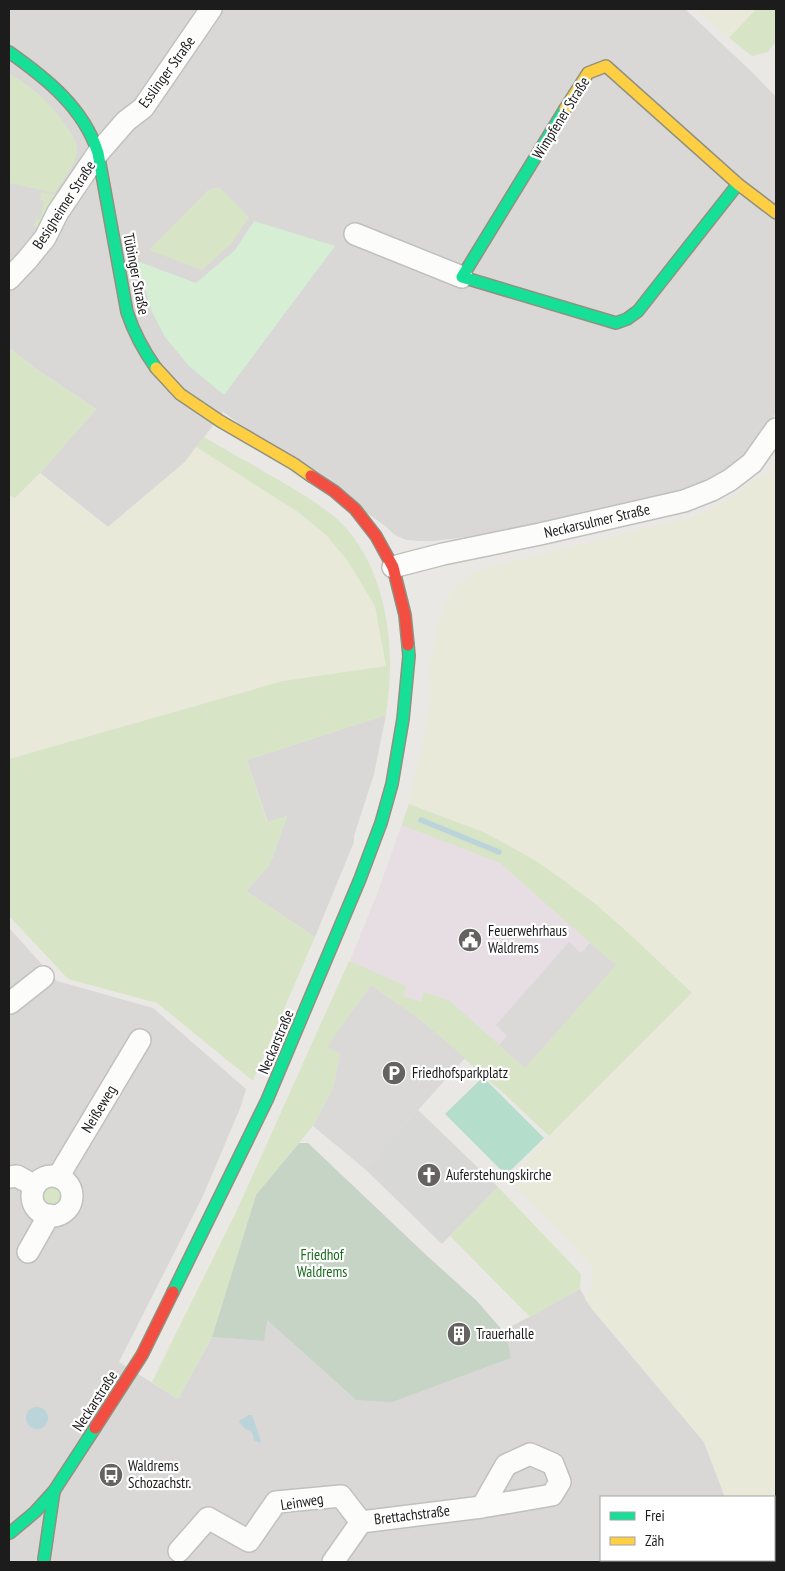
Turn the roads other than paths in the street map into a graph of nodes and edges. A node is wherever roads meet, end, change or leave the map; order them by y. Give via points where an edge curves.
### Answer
1 (211, 9) edge
2 (9, 52) edge
3 (98, 153) junction
4 (738, 184) junction
5 (776, 213) edge
6 (355, 234) dead end
7 (462, 277) junction
8 (9, 279) edge
9 (776, 428) edge
10 (393, 566) junction
11 (43, 977) dead end
12 (9, 1006) edge
13 (140, 1040) dead end
14 (9, 1176) edge
15 (58, 1177) junction
16 (34, 1186) junction
17 (49, 1216) junction
18 (28, 1252) dead end
19 (54, 1492) junction
20 (482, 1507) dead end
21 (361, 1522) junction
22 (10, 1533) edge
23 (24, 1537) dead end
24 (35, 1545) dead end
25 (179, 1551) dead end
26 (45, 1561) edge
27 (334, 1562) edge

1 - 3 street, Esslinger Straße via 143,108 126,121
2 - 3 street, Tübinger Straße via 69,103 85,122
3 - 8 street, Besigheimer Straße via 44,238
3 - 10 street, Tübinger Straße via 127,312 133,331 155,367 180,394 334,491 376,536
4 - 5 street, Wimpfener Straße
4 - 7 street via 638,311 622,321 616,323
4 - 7 street, Wimpfener Straße via 606,66 588,73
6 - 7 street
9 - 10 street, Neckarsulmer Straße via 752,463 730,480 684,501
10 - 19 street, Neckarstraße via 405,615 409,656 404,719 392,784 378,831 267,1100 222,1194 142,1355
11 - 12 street
13 - 15 street, Neißeweg
14 - 16 street via 17,1176
15 - 16 street via 48,1176
15 - 17 street via 69,1186 72,1198 66,1210
16 - 17 street via 34,1204
17 - 18 street
19 - 22 street, Neckarstraße
19 - 26 street, Neckarstraße
20 - 21 street, Brettachstraße
21 - 25 street, Leinweg via 341,1496 276,1502 249,1541 208,1518
21 - 27 street, Brettachstraße
22 - 23 street
24 - 26 street

